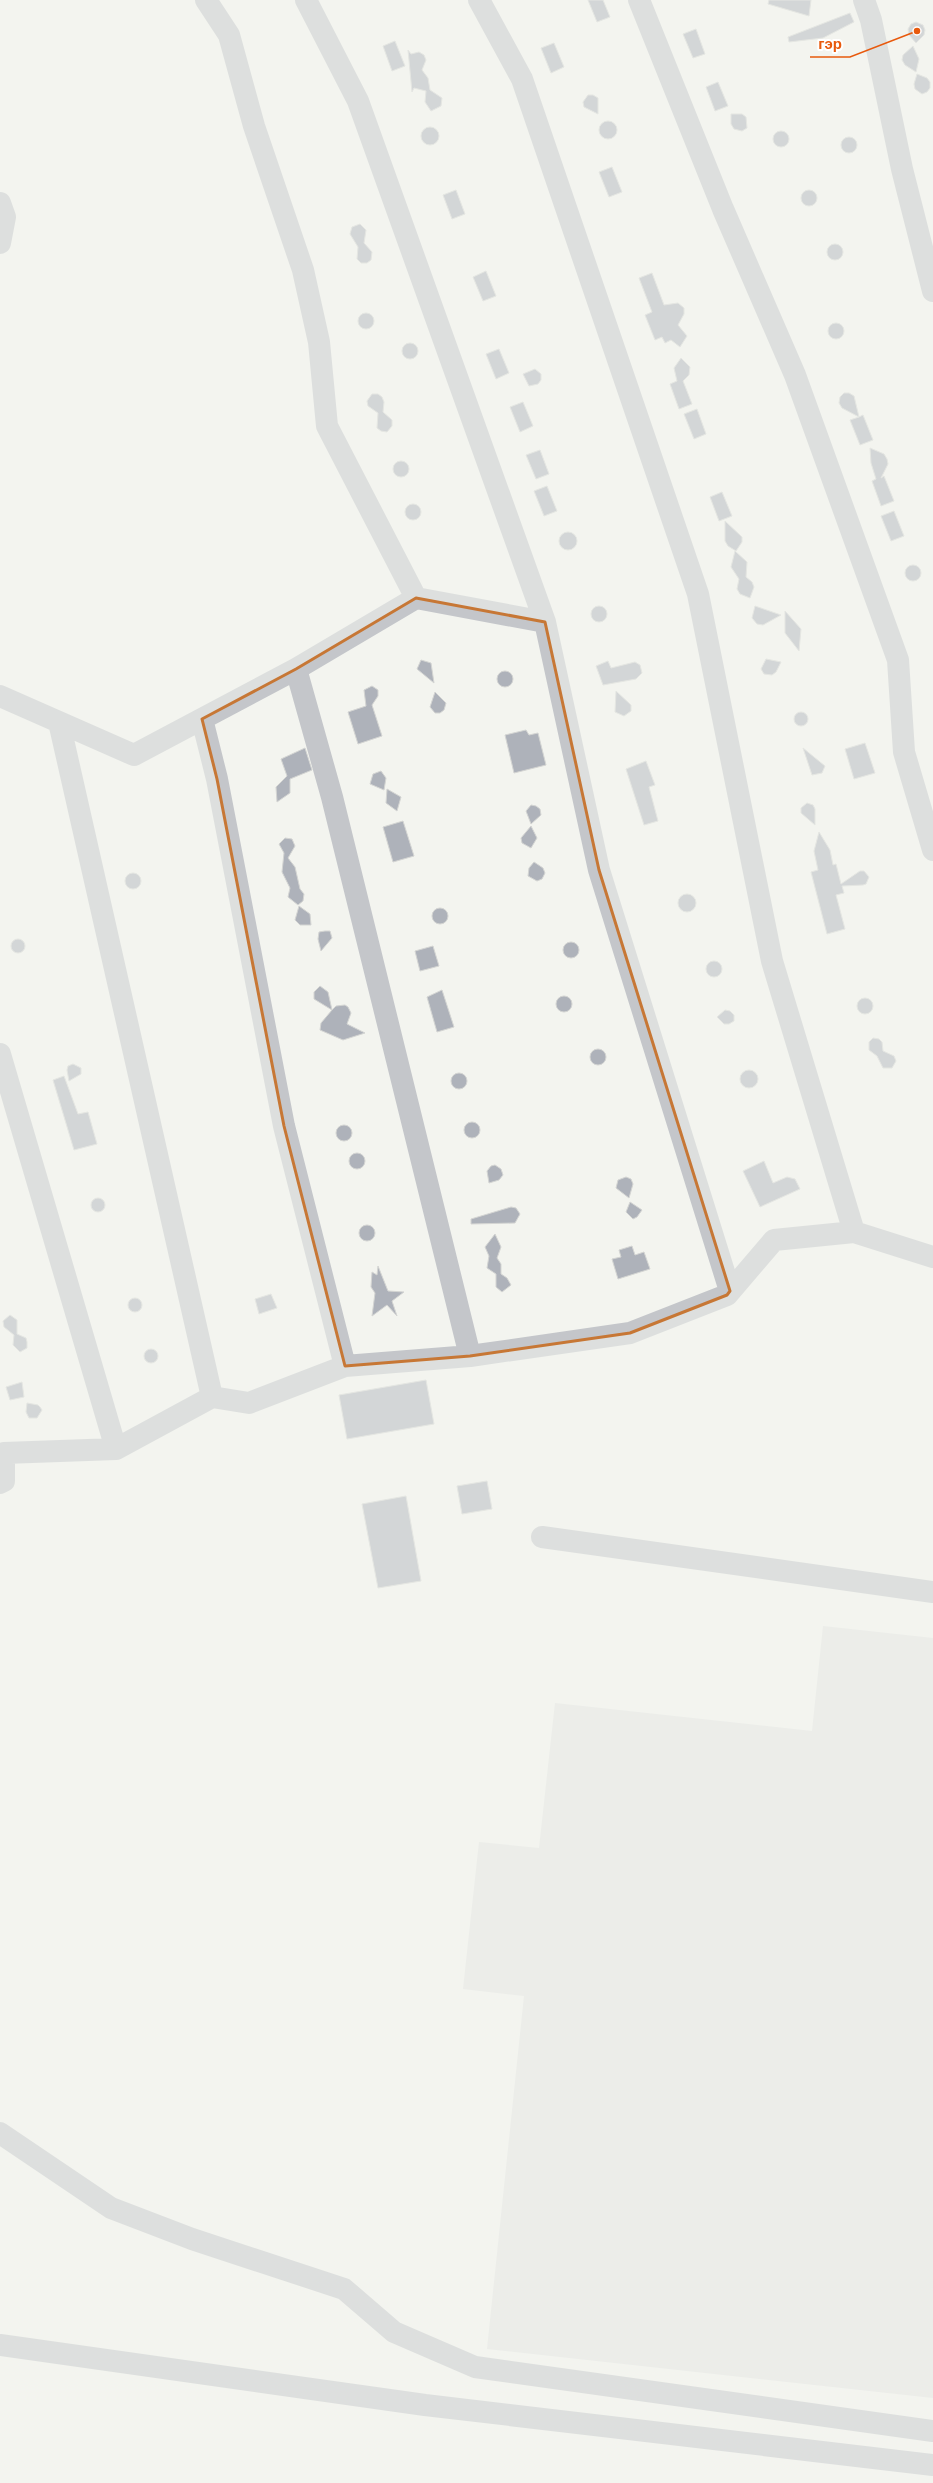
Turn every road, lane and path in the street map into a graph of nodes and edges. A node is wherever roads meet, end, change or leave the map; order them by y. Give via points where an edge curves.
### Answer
1 (206, 0) edge
2 (306, 0) edge
3 (479, 0) edge
4 (639, 0) edge
5 (864, 0) edge
6 (2, 211) edge
7 (0, 243) edge
8 (933, 291) edge
9 (416, 598) junction
10 (545, 622) junction
11 (296, 669) junction
12 (0, 696) edge
13 (202, 719) junction
14 (59, 722) junction
15 (933, 850) edge
16 (0, 1054) edge
17 (854, 1232) junction
18 (933, 1257) edge
19 (730, 1292) junction
20 (470, 1356) junction
21 (345, 1366) junction
22 (212, 1397) junction
23 (116, 1448) junction
24 (1, 1449) edge
25 (1, 1482) edge
26 (542, 1537) dead end
27 (933, 1592) edge
28 (0, 2133) edge
29 (0, 2345) edge
30 (933, 2431) edge
31 (933, 2465) edge

1 - 9 street via 229,36 254,126 303,270 319,342 327,426
2 - 10 street via 358,101
3 - 17 street via 522,79 698,594 772,961
4 - 15 street via 723,209 795,375 898,660 904,752
5 - 8 street via 871,20 902,169
6 - 7 street
9 - 10 street
9 - 11 street
10 - 19 street via 599,870
11 - 13 street
11 - 20 street via 332,797
12 - 14 street
13 - 14 street via 134,755
13 - 21 street via 217,779 284,1126
14 - 22 street
16 - 23 street
17 - 18 street
17 - 19 street via 774,1240
19 - 20 street via 630,1333
20 - 21 street
21 - 22 street via 249,1403
22 - 23 street
23 - 24 street
24 - 25 street
26 - 27 street
28 - 30 street via 111,2208 344,2289 394,2332 475,2367
29 - 31 street via 425,2404

